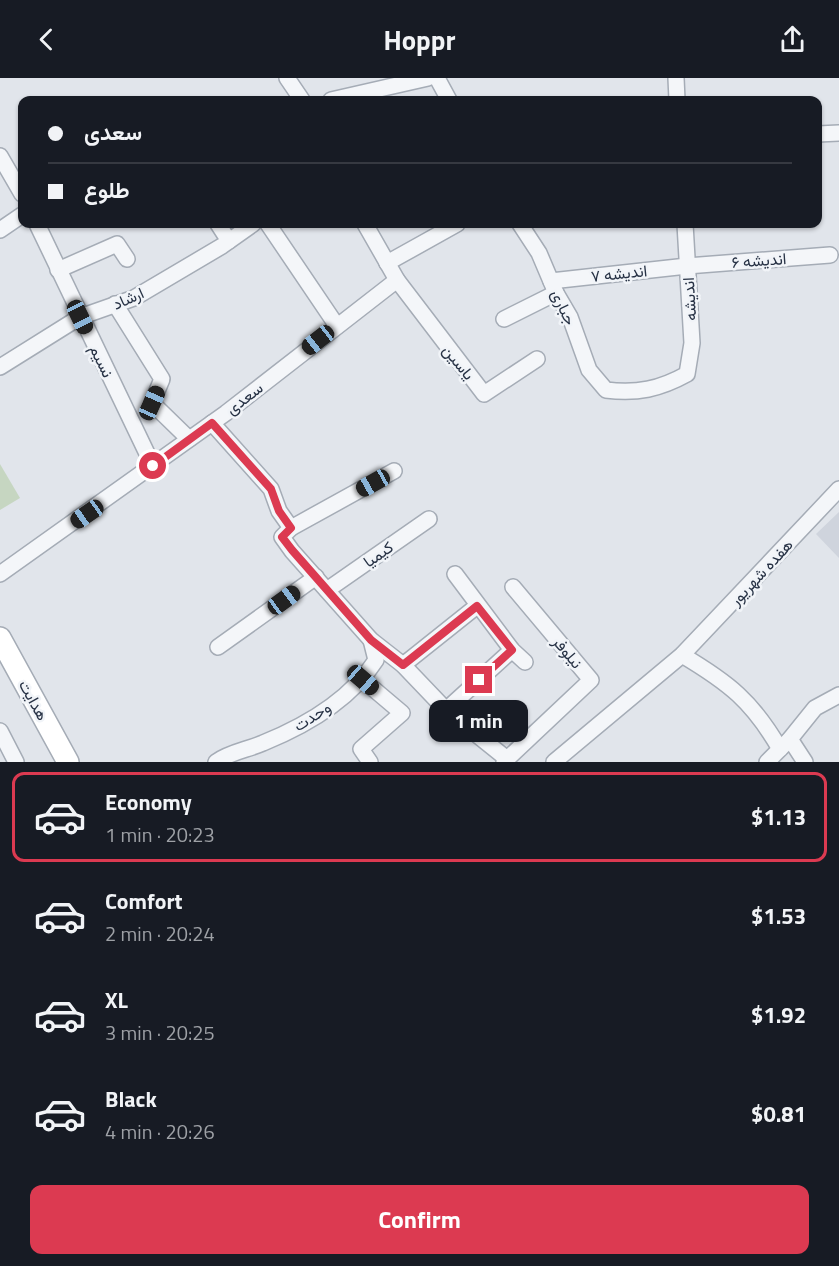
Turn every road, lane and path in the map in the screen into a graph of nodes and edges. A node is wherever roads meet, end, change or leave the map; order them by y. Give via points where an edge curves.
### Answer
1 (287, 78) edge
2 (428, 78) edge
3 (437, 78) edge
4 (676, 78) edge
5 (299, 96) edge
6 (349, 96) edge
7 (446, 96) edge
8 (677, 96) edge
9 (839, 133) edge
10 (822, 134) edge
11 (0, 156) edge
12 (18, 187) edge
13 (18, 218) edge
14 (40, 228) edge
15 (221, 228) edge
16 (247, 228) edge
17 (271, 228) edge
18 (367, 228) edge
19 (450, 228) edge
20 (523, 228) edge
21 (685, 228) edge
22 (0, 230) edge
23 (229, 241) junction
24 (830, 255) dead end
25 (127, 259) dead end
26 (387, 263) junction
27 (687, 266) junction
28 (58, 270) junction
29 (397, 280) junction
30 (553, 287) junction
31 (115, 304) junction
32 (80, 317) junction
33 (504, 319) dead end
34 (337, 326) junction
35 (537, 359) dead end
36 (0, 367) edge
37 (606, 390) joint
38 (212, 423) junction
39 (189, 440) junction
40 (153, 466) junction
41 (394, 471) dead end
42 (839, 489) edge
43 (429, 519) dead end
44 (291, 528) junction
45 (0, 574) edge
46 (455, 574) dead end
47 (316, 577) junction
48 (513, 587) dead end
49 (327, 590) junction
50 (477, 606) junction
51 (0, 638) edge
52 (371, 640) junction
53 (218, 647) dead end
54 (512, 650) junction
55 (682, 655) junction
56 (525, 662) dead end
57 (403, 665) junction
58 (363, 680) junction
59 (839, 695) edge
60 (446, 710) junction
61 (0, 730) edge
62 (785, 744) junction
63 (223, 760) edge
64 (505, 761) edge
65 (15, 762) edge
66 (68, 762) edge
67 (370, 762) edge
68 (554, 762) edge
69 (767, 762) edge
70 (805, 762) edge

1 - 5 street
2 - 6 street
3 - 7 street
4 - 8 street
9 - 10 street
11 - 12 street
13 - 22 street
14 - 28 street, نسیم
15 - 23 street
16 - 23 street, ارشاد
17 - 34 street
18 - 26 street
19 - 26 street
20 - 30 street, جباری via 539,253
21 - 27 street, اندیشه
23 - 31 street, ارشاد via 134,298
24 - 27 street, اندیشه ۶
25 - 28 street via 117,244
26 - 29 street
27 - 30 street, اندیشه ۷
27 - 37 street, اندیشه via 692,343 687,374 666,386 631,393
28 - 32 street, نسیم
29 - 34 street, سعدی
29 - 35 street, یاسین via 484,394
30 - 33 street
30 - 37 street, جباری via 570,317 589,370
31 - 32 street, ارشاد
31 - 39 street via 162,380 152,403
32 - 36 street, ارشاد
32 - 40 street, نسیم
34 - 38 street, سعدی
38 - 39 street, سعدی
38 - 44 street via 271,489
39 - 40 street, سعدی
40 - 45 street, سعدی
41 - 44 street
42 - 55 street, هفده شهریور
43 - 49 street, کیمیا
44 - 47 street via 282,537
46 - 50 street
47 - 49 street
47 - 53 street
48 - 64 street, نیلوفر via 591,680
49 - 52 street
50 - 54 street
50 - 57 street
51 - 66 main road, هدایت
52 - 57 street
52 - 58 street, وحدت via 376,660
54 - 56 street
54 - 60 street
55 - 62 street via 724,680
55 - 68 street, هفده شهریور
57 - 60 street
58 - 63 street, وحدت via 302,726
58 - 67 street via 402,713 360,749
59 - 62 street via 815,708
60 - 64 street
61 - 65 street
62 - 69 street
62 - 70 street

